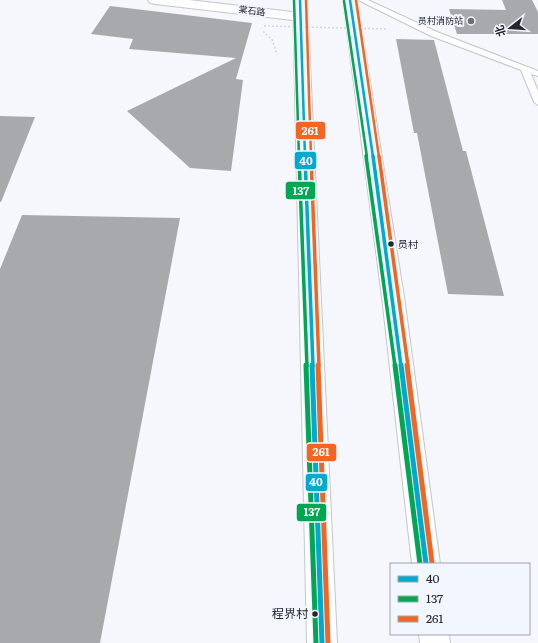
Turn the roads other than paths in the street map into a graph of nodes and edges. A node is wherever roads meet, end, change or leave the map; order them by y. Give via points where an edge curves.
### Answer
1 (155, 0) edge
2 (350, 0) edge
3 (362, 0) edge
4 (300, 8) edge
5 (525, 69) junction
6 (538, 74) edge
7 (538, 102) edge
8 (426, 563) edge
9 (322, 643) edge

1 - 4 main road, 棠石路
2 - 8 main road via 393,297
3 - 5 lane via 434,34
4 - 9 main road
5 - 6 lane
5 - 7 lane

